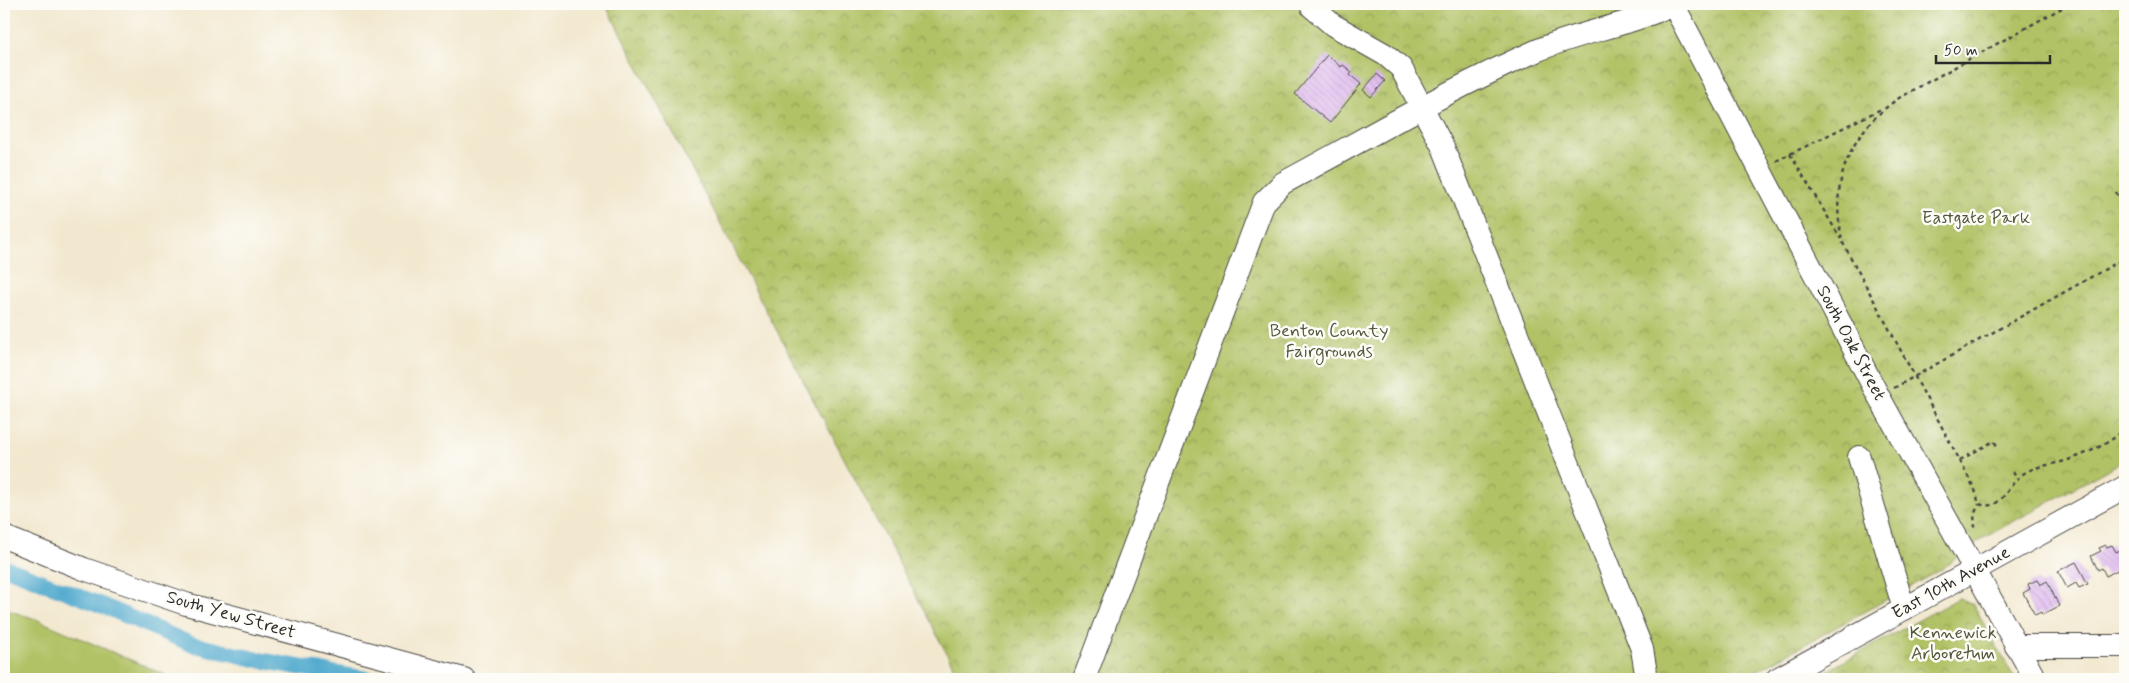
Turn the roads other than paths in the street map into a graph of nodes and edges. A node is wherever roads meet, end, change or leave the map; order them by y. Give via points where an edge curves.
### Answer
1 (1311, 4) edge
2 (1673, 4) edge
3 (1424, 108) junction
4 (1859, 457) dead end
5 (2125, 487) edge
6 (4, 537) edge
7 (1974, 571) junction
8 (1904, 609) junction
9 (2016, 646) junction
10 (2125, 646) edge
11 (464, 679) edge
12 (1084, 679) edge
13 (1647, 679) edge
14 (1777, 679) edge
15 (2035, 679) edge

1 - 3 street via 1333,25 1386,55 1401,68
2 - 3 street via 1631,22 1543,48
2 - 7 street, South Oak Street
3 - 12 street via 1283,183 1264,202
3 - 13 street via 1443,147 1642,649
4 - 8 street
5 - 7 street, East 10th Avenue
6 - 11 street, South Yew Street via 186,604
7 - 8 street, East 10th Avenue
7 - 9 street, South Oak Street
8 - 14 street, East 10th Avenue
9 - 10 street
9 - 15 street, South Oak Street

